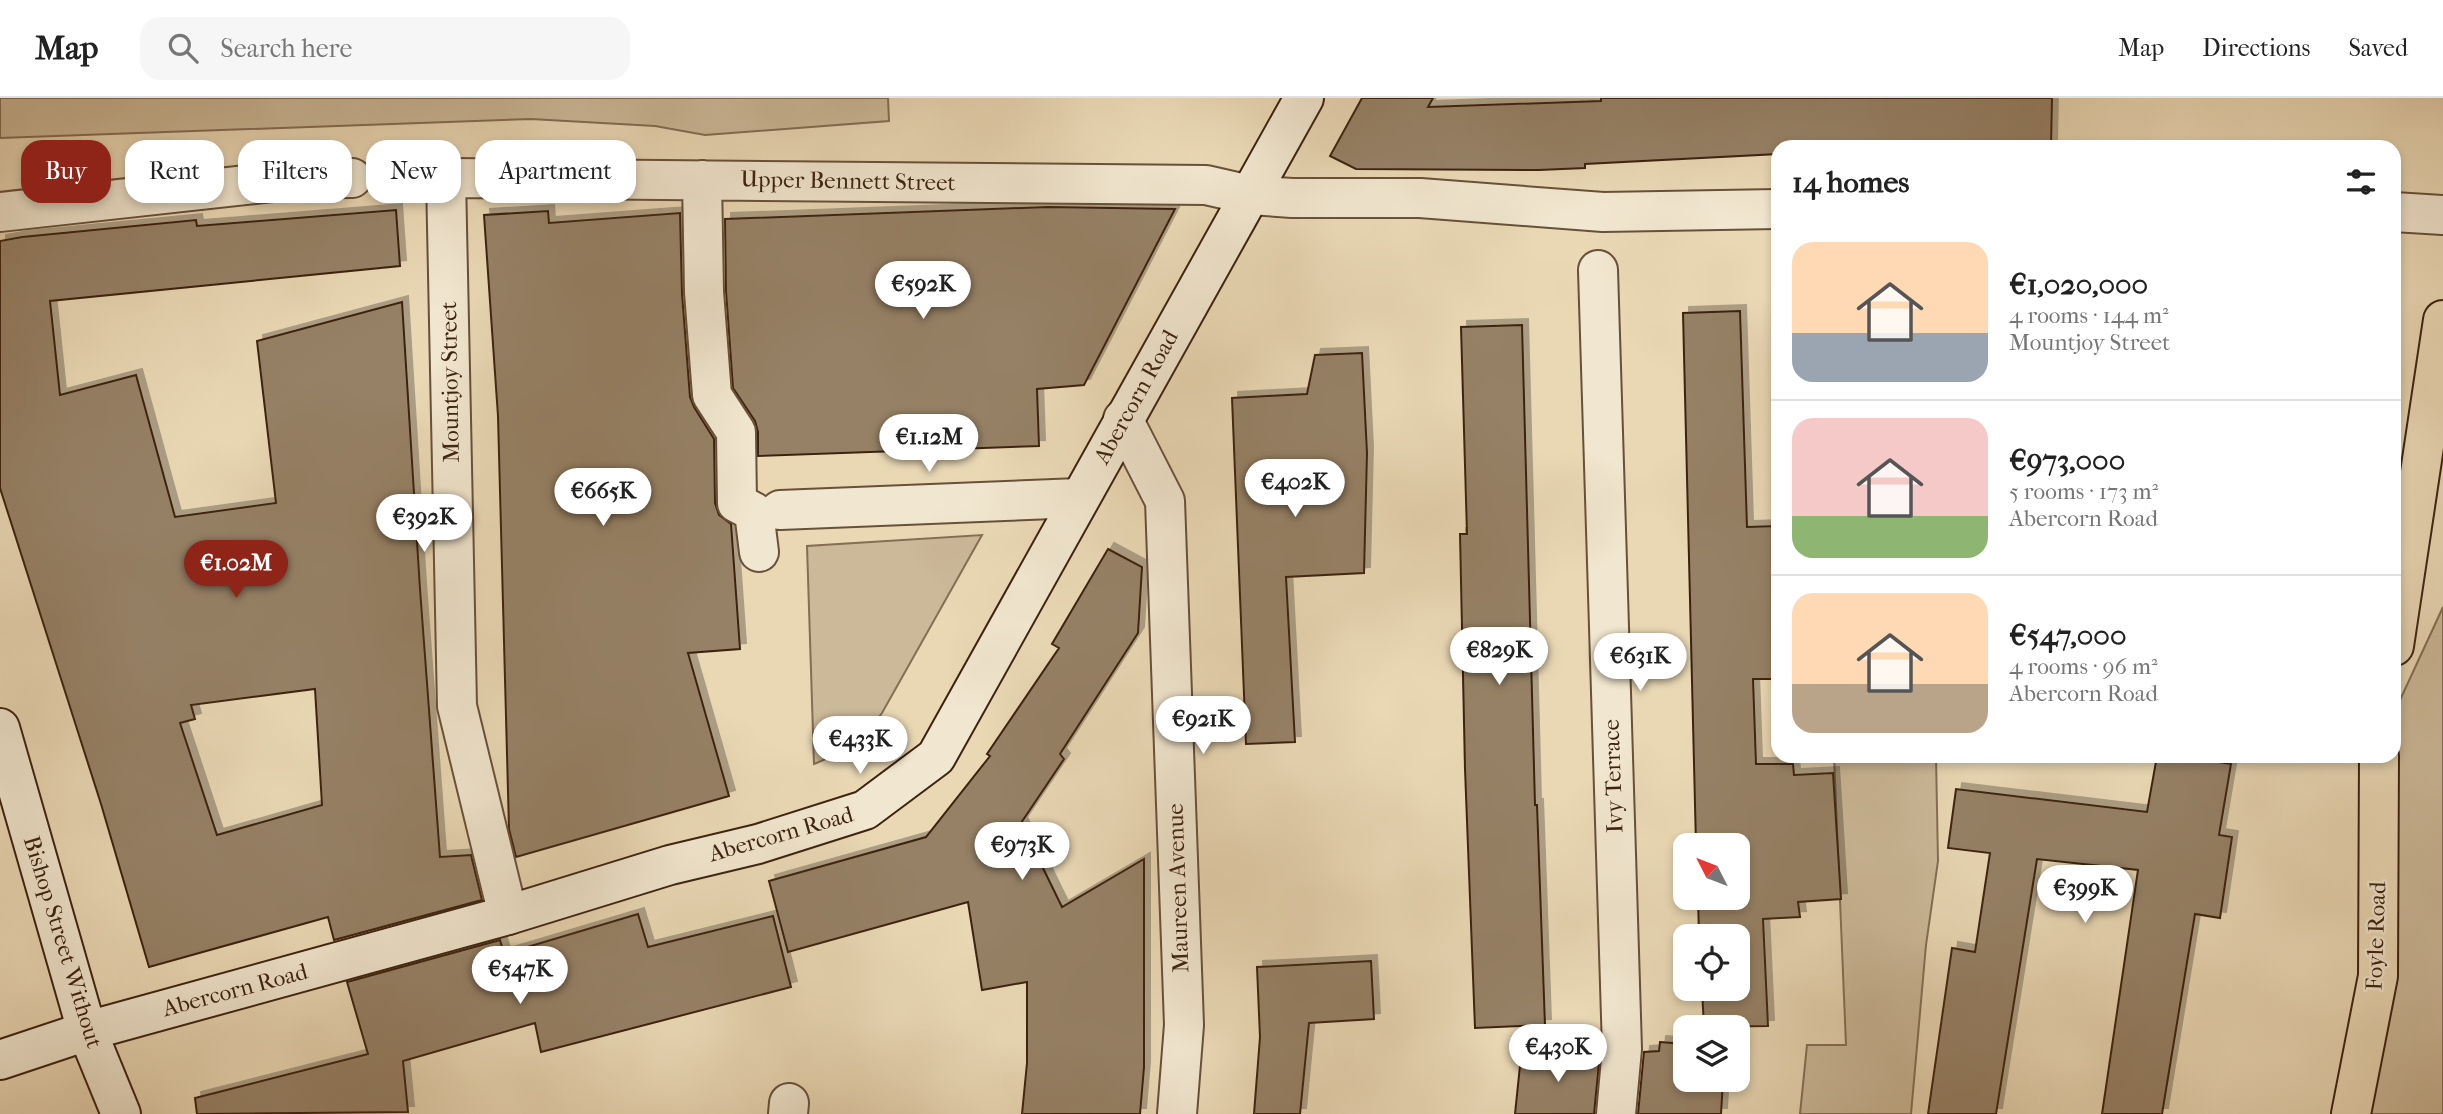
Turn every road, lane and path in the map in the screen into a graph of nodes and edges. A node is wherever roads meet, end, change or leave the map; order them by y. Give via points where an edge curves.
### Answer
1 (1304, 98) edge
2 (461, 178) edge
3 (702, 180) junction
4 (238, 186) edge
5 (1250, 195) junction
6 (447, 203) edge
7 (1771, 209) edge
8 (0, 212) edge
9 (2401, 212) edge
10 (2443, 215) edge
11 (1598, 270) dead end
12 (2443, 320) edge
13 (1123, 419) junction
14 (1079, 498) junction
15 (780, 509) dead end
16 (759, 552) dead end
17 (2401, 599) edge
18 (0, 728) edge
19 (2379, 763) edge
20 (508, 915) junction
21 (87, 1031) junction
22 (0, 1060) edge
23 (121, 1114) edge
24 (1177, 1114) edge
25 (1616, 1114) edge
26 (2351, 1114) edge

1 - 5 street, Abercorn Road
2 - 3 street, Upper Bennett Street
3 - 5 street, Upper Bennett Street via 1206,185
3 - 16 street via 712,395 736,432 737,503 754,512
4 - 8 street
5 - 7 street, Upper Bennett Street via 1420,198 1604,212
5 - 13 street, Abercorn Road
6 - 20 street, Mountjoy Street via 457,706
9 - 10 street
11 - 25 street, Ivy Terrace via 1622,1049
12 - 17 main road
13 - 14 street, Abercorn Road
13 - 24 street, Maureen Avenue via 1165,501 1184,1025
14 - 15 street
14 - 20 street, Abercorn Road via 936,757 865,810
18 - 21 street, Bishop Street Without
19 - 26 main road, Foyle Road via 2378,976
20 - 21 street, Abercorn Road
21 - 22 street, Abercorn Road
21 - 23 street, Bishop Street Without

